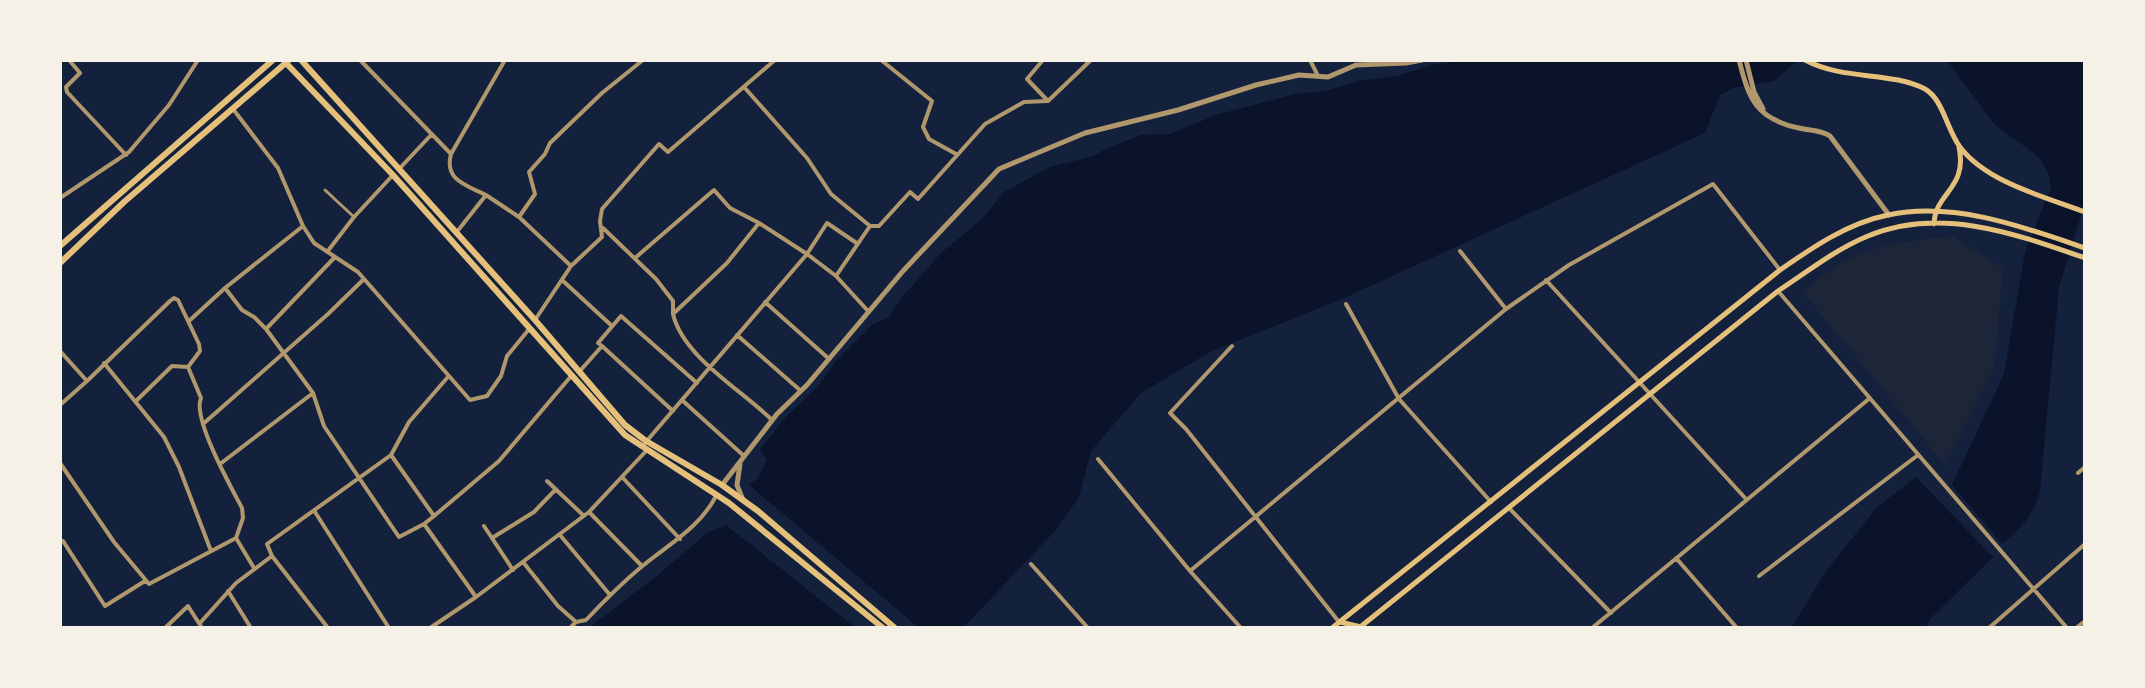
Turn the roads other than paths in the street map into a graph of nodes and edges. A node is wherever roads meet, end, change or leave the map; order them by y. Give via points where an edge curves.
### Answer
1 (69, 60) edge
2 (198, 60) edge
3 (273, 60) edge
4 (301, 60) edge
5 (360, 60) edge
6 (505, 60) edge
7 (643, 60) edge
8 (775, 60) edge
9 (881, 60) edge
10 (1043, 60) edge
11 (1091, 60) edge
12 (1310, 60) edge
13 (1422, 60) edge
14 (1739, 60) edge
15 (1746, 60) edge
16 (1805, 60) edge
17 (287, 61) edge
18 (1318, 77) junction
19 (743, 86) junction
20 (1751, 93) junction
21 (1048, 101) junction
22 (233, 109) junction
23 (431, 135) junction
24 (1959, 146) junction
25 (451, 154) junction
26 (956, 154) junction
27 (126, 155) junction
28 (399, 168) junction
29 (393, 175) junction
30 (325, 190) dead end
31 (486, 195) junction
32 (60, 198) edge
33 (2085, 212) edge
34 (1935, 213) junction
35 (1889, 215) junction
36 (354, 217) junction
37 (519, 217) junction
38 (759, 223) junction
39 (1934, 224) junction
40 (303, 226) junction
41 (870, 226) junction
42 (601, 227) junction
43 (456, 233) junction
44 (858, 244) junction
45 (60, 246) edge
46 (2085, 248) edge
47 (1460, 251) dead end
48 (327, 252) junction
49 (807, 254) junction
50 (335, 257) junction
51 (635, 258) junction
52 (2085, 258) edge
53 (60, 263) edge
54 (571, 266) junction
55 (1780, 270) junction
56 (836, 276) junction
57 (364, 279) junction
58 (562, 280) junction
59 (1546, 280) junction
60 (225, 288) junction
61 (1778, 291) junction
62 (765, 302) junction
63 (1346, 304) dead end
64 (1506, 309) junction
65 (868, 311) junction
66 (673, 314) junction
67 (535, 320) junction
68 (189, 321) junction
69 (612, 326) junction
70 (530, 328) junction
71 (266, 329) junction
72 (737, 335) junction
73 (602, 346) junction
74 (1232, 346) dead end
75 (60, 351) edge
76 (285, 353) junction
77 (828, 358) junction
78 (104, 363) junction
79 (188, 367) junction
80 (711, 367) junction
81 (575, 374) junction
82 (447, 377) junction
83 (87, 381) junction
84 (697, 383) junction
85 (1638, 383) junction
86 (801, 391) junction
87 (313, 393) junction
88 (1649, 393) junction
89 (1870, 398) junction
90 (1399, 399) junction
91 (136, 401) junction
92 (683, 401) junction
93 (60, 405) edge
94 (673, 411) junction
95 (772, 420) junction
96 (203, 424) junction
97 (645, 446) junction
98 (391, 455) junction
99 (1918, 455) junction
100 (742, 457) junction
101 (1098, 459) dead end
102 (60, 463) edge
103 (220, 464) junction
104 (2085, 467) edge
105 (2078, 473) dead end
106 (622, 477) junction
107 (358, 480) junction
108 (547, 481) dead end
109 (722, 485) junction
110 (556, 489) junction
111 (717, 494) junction
112 (1746, 499) junction
113 (743, 500) junction
114 (1491, 502) junction
115 (1509, 508) junction
116 (315, 512) junction
117 (589, 512) junction
118 (434, 516) junction
119 (584, 516) junction
120 (1256, 518) junction
121 (424, 524) junction
122 (484, 526) dead end
123 (560, 535) junction
124 (236, 538) junction
125 (492, 538) junction
126 (680, 539) junction
127 (60, 541) edge
128 (2085, 544) edge
129 (211, 551) junction
130 (272, 556) junction
131 (1676, 558) junction
132 (523, 562) junction
133 (1031, 564) dead end
134 (642, 566) junction
135 (254, 568) junction
136 (513, 570) junction
137 (1190, 571) junction
138 (1759, 576) dead end
139 (145, 581) junction
140 (2033, 587) junction
141 (228, 591) junction
142 (610, 595) junction
143 (476, 597) junction
144 (1611, 613) junction
145 (444, 621) junction
146 (2085, 621) edge
147 (576, 622) junction
148 (1339, 622) junction
149 (201, 626) edge
150 (165, 628) edge
151 (251, 628) edge
152 (328, 628) edge
153 (389, 628) edge
154 (430, 628) edge
155 (449, 628) edge
156 (570, 628) edge
157 (883, 628) edge
158 (895, 628) edge
159 (1088, 628) edge
160 (1241, 628) edge
161 (1332, 628) edge
162 (1360, 628) edge
163 (1592, 628) edge
164 (1737, 628) edge
165 (1989, 628) edge
166 (2067, 628) edge
167 (2076, 628) edge

1 - 27 street via 80,73 67,92
2 - 27 street via 169,105
3 - 45 main road
4 - 28 main road
5 - 23 street
6 - 25 street
7 - 37 street via 550,143 529,172 535,194
8 - 19 street
9 - 26 street via 932,101 923,127 929,139
10 - 21 street via 1027,79
11 - 21 street
12 - 18 street
13 - 18 street via 1356,65
14 - 20 street
15 - 20 street
16 - 24 main road via 1831,72 1925,89
17 - 22 main road
17 - 29 main road
18 - 65 street via 1299,75 1256,85 1085,133 999,169
19 - 41 street via 807,158 831,194
19 - 42 street via 668,152 659,144 605,204
20 - 35 street via 1760,110 1793,127 1830,136
21 - 26 street via 1024,102 985,124
22 - 40 street via 278,168
22 - 53 main road
23 - 25 street
23 - 28 street
24 - 33 main road via 1998,176
24 - 34 main road via 1962,168
25 - 31 street via 452,174
26 - 41 street via 918,199 910,192 879,226
27 - 32 street
28 - 43 main road
29 - 36 street
29 - 70 main road
30 - 36 street
31 - 37 street
31 - 43 street
34 - 35 main road
34 - 39 main road
34 - 46 main road via 1985,217
35 - 55 main road via 1833,236
36 - 48 street
37 - 54 street
38 - 49 street
38 - 51 street via 730,208 714,190
38 - 66 street via 727,263
39 - 52 main road via 1983,226
39 - 61 main road via 1868,236
40 - 48 street
40 - 60 street
41 - 44 street
42 - 51 street
42 - 54 street via 602,237
43 - 67 main road
44 - 49 street via 827,223
44 - 56 street
47 - 64 street
48 - 50 street
49 - 56 street
49 - 62 street
50 - 57 street
50 - 71 street
51 - 66 street via 673,301
54 - 58 street
55 - 59 street via 1713,184
55 - 85 main road
56 - 65 street
57 - 76 street
57 - 82 street
58 - 67 street
58 - 69 street
59 - 64 street
59 - 85 street
60 - 68 street
60 - 71 street
61 - 88 main road
61 - 89 street
62 - 72 street
62 - 77 street
63 - 90 street
64 - 90 street
65 - 77 street
66 - 80 street via 684,339
67 - 81 main road
68 - 78 street via 174,298
68 - 79 street via 200,351
69 - 73 street via 598,343
69 - 84 street via 621,316
70 - 81 main road
70 - 82 street via 505,360 487,396 470,400
71 - 76 street
72 - 80 street
72 - 86 street
73 - 81 street
73 - 94 street
74 - 120 street via 1170,413
75 - 83 street
76 - 87 street
76 - 96 street
77 - 86 street
78 - 83 street
78 - 91 street
79 - 91 street via 172,366
79 - 96 street via 201,398
80 - 84 street
80 - 95 street
81 - 97 main road
81 - 118 street via 499,461
82 - 98 street via 409,422
83 - 93 street
84 - 92 street
85 - 88 street
85 - 114 main road
86 - 95 street
87 - 103 street
87 - 107 street via 324,426
88 - 112 street
88 - 115 main road
89 - 99 street
89 - 112 street
90 - 114 street
90 - 120 street
91 - 129 street via 164,437
92 - 94 street
92 - 100 street
94 - 97 street
95 - 100 street
96 - 103 street
97 - 106 street
97 - 109 main road
97 - 111 main road
98 - 107 street
98 - 118 street
99 - 138 street
99 - 140 street
100 - 109 street
100 - 113 street via 737,485
101 - 137 street
102 - 139 street
103 - 124 street via 242,508
104 - 105 street
106 - 117 street
106 - 126 street
107 - 116 street
107 - 121 street via 399,537
108 - 110 street
109 - 113 main road
110 - 119 street
110 - 125 street via 534,512
111 - 126 street
111 - 157 main road
112 - 131 street
113 - 158 main road
114 - 148 main road
115 - 144 street
115 - 162 main road
116 - 130 street via 269,542
116 - 153 street
117 - 119 street
117 - 134 street
118 - 121 street
119 - 123 street
120 - 137 street
120 - 148 street
121 - 143 street
122 - 125 street
123 - 132 street
123 - 142 street
124 - 129 street
124 - 135 street
125 - 136 street
126 - 134 street
127 - 139 street via 105,606
128 - 140 street
129 - 139 street via 152,585
130 - 135 street
130 - 152 street
131 - 144 street
131 - 164 street
132 - 136 street
132 - 147 street
133 - 159 street
134 - 142 street
135 - 141 street
136 - 143 street
137 - 160 street
140 - 165 street
140 - 166 street
141 - 149 street
141 - 151 street
142 - 147 street via 586,620
143 - 145 street
144 - 163 street
145 - 154 street
145 - 155 street
146 - 167 street
147 - 156 street
148 - 161 main road
148 - 162 main road
149 - 150 street via 188,606

